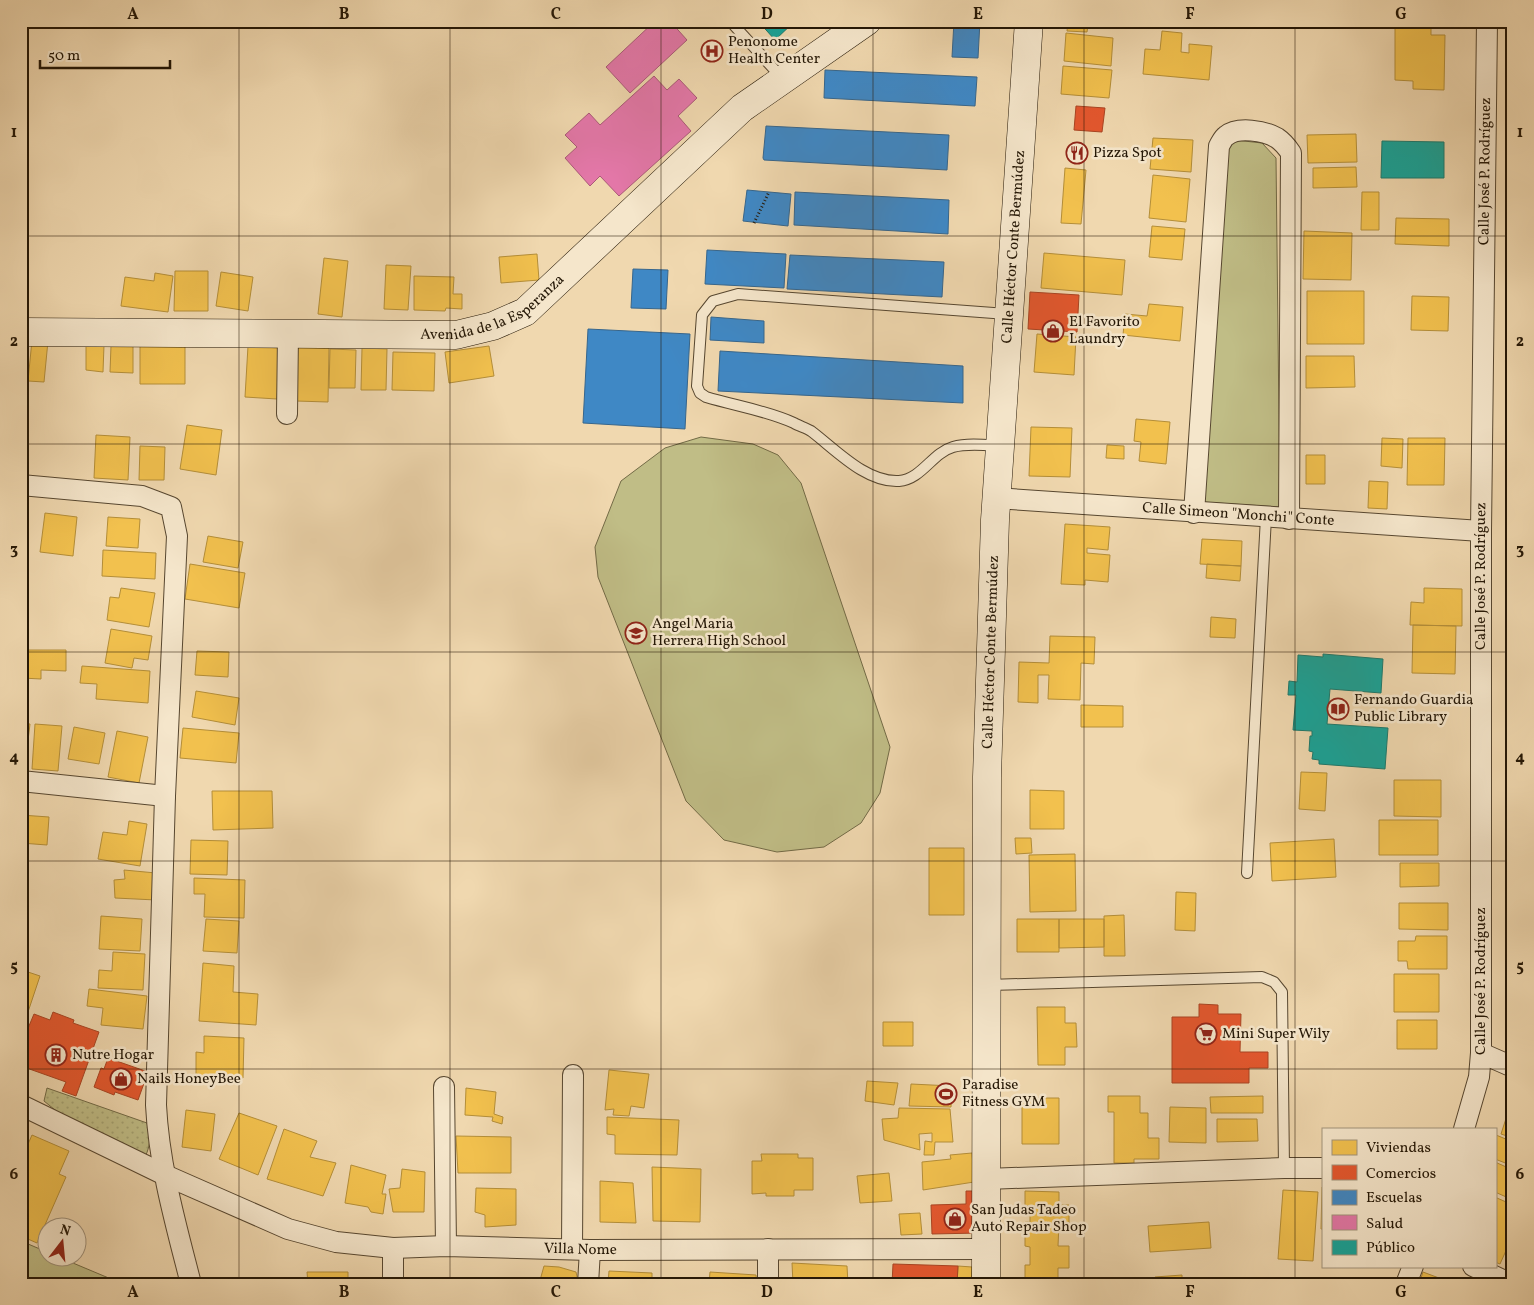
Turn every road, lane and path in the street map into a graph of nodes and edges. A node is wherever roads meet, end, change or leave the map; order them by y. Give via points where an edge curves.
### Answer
1 (730, 21) edge
2 (867, 21) edge
3 (1029, 21) edge
4 (1487, 21) edge
5 (783, 80) junction
6 (769, 192) dead end
7 (754, 223) dead end
8 (1008, 314) junction
9 (21, 332) edge
10 (288, 334) junction
11 (287, 414) dead end
12 (999, 446) junction
13 (21, 485) edge
14 (996, 498) junction
15 (1194, 513) junction
16 (1266, 517) junction
17 (1289, 519) junction
18 (1481, 531) junction
19 (21, 780) edge
20 (166, 796) junction
21 (1247, 873) dead end
22 (987, 986) junction
23 (1481, 1053) junction
24 (1513, 1066) edge
25 (573, 1074) dead end
26 (444, 1087) dead end
27 (21, 1105) edge
28 (1464, 1128) edge
29 (1284, 1168) junction
30 (1322, 1168) edge
31 (165, 1176) junction
32 (987, 1179) junction
33 (446, 1246) junction
34 (393, 1248) junction
35 (581, 1249) junction
36 (768, 1249) junction
37 (986, 1249) junction
38 (1411, 1268) edge
39 (1477, 1268) edge
40 (191, 1284) edge
41 (393, 1284) edge
42 (588, 1284) edge
43 (768, 1284) edge
44 (986, 1284) edge
45 (1406, 1284) edge
46 (1511, 1284) edge

1 - 5 lane
2 - 5 street, Avenida de la Esperanza
3 - 8 street, Calle Héctor Conte Bermúdez
4 - 18 street, Calle José P. Rodríguez
5 - 10 street, Avenida de la Esperanza via 742,108 525,312 493,326 456,335
6 - 7 path
8 - 12 street, Calle Héctor Conte Bermúdez
8 - 12 lane via 738,294 713,301 702,315 700,393 776,415 809,430 870,474 884,480 899,481 920,472 953,447
9 - 10 street, Avenida de la Esperanza
10 - 11 street
12 - 14 street, Calle Héctor Conte Bermúdez
13 - 20 street via 142,496 171,507 177,536
14 - 15 street, Calle Simeon "Monchi" Conte
14 - 22 street, Calle Héctor Conte Bermúdez via 987,777
15 - 16 street, Calle Simeon "Monchi" Conte
15 - 17 street via 1219,146 1226,136 1246,131 1270,134 1291,152
16 - 17 street, Calle Simeon "Monchi" Conte
16 - 21 lane
17 - 18 street, Calle Simeon "Monchi" Conte
18 - 23 street, Calle José P. Rodríguez
19 - 20 street
20 - 31 street via 156,1105
22 - 29 lane via 1262,977 1274,982 1282,992
22 - 32 street, Calle Héctor Conte Bermúdez
23 - 24 street
23 - 28 street, Calle José P. Rodríguez via 1480,1077
25 - 35 street
26 - 33 street
27 - 31 street, Villa Nome
29 - 30 street
29 - 32 street
31 - 34 street, Villa Nome via 288,1229 336,1242
31 - 40 street
32 - 37 street, Calle Héctor Conte Bermúdez
33 - 34 street, Villa Nome
33 - 35 street, Villa Nome
34 - 41 street
35 - 36 street, Villa Nome
35 - 42 street
36 - 37 street, Villa Nome
36 - 43 street
37 - 44 street, Calle Héctor Conte Bermúdez
38 - 45 street
39 - 46 street

